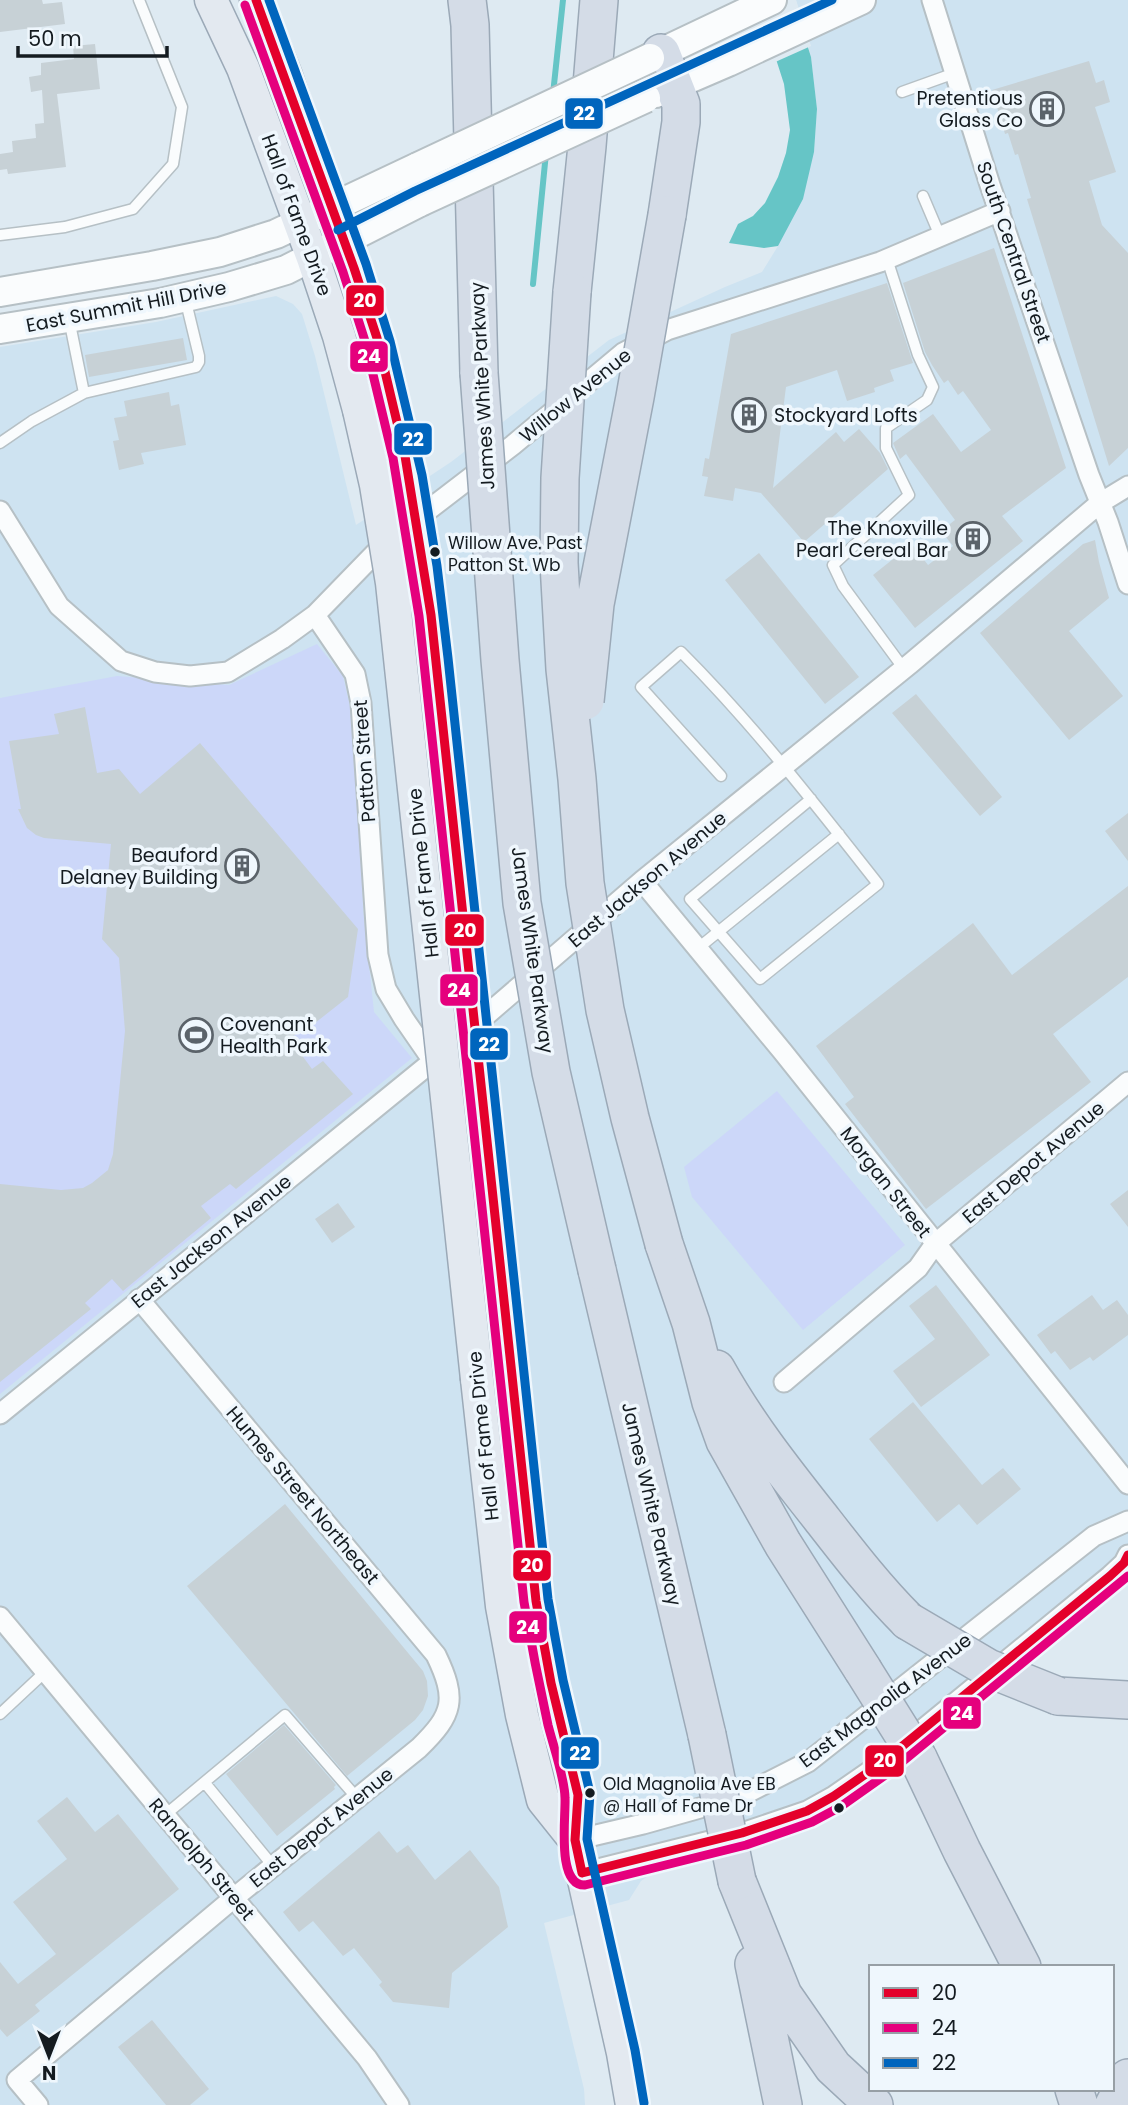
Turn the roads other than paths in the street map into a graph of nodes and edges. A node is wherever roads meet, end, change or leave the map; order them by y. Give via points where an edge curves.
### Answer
1 (139, 0) edge
2 (211, 0) edge
3 (256, 0) edge
4 (599, 0) edge
5 (772, 0) edge
6 (932, 0) edge
7 (855, 3) edge
8 (467, 8) edge
9 (955, 73) junction
10 (658, 74) junction
11 (902, 92) dead end
12 (923, 196) dead end
13 (332, 207) junction
14 (1000, 211) junction
15 (300, 223) junction
16 (0, 235) edge
17 (940, 236) junction
18 (344, 241) junction
19 (313, 258) junction
20 (887, 259) junction
21 (0, 292) edge
22 (184, 298) junction
23 (68, 318) junction
24 (13, 327) edge
25 (0, 352) edge
26 (84, 393) junction
27 (0, 443) edge
28 (1128, 486) edge
29 (1100, 502) junction
30 (0, 511) edge
31 (1128, 584) edge
32 (315, 615) junction
33 (904, 669) junction
34 (784, 766) junction
35 (721, 776) dead end
36 (577, 779) junction
37 (811, 799) junction
38 (839, 834) junction
39 (642, 881) junction
40 (719, 932) junction
41 (697, 949) junction
42 (433, 1061) junction
43 (1128, 1082) edge
44 (935, 1244) junction
45 (139, 1299) junction
46 (691, 1323) junction
47 (784, 1382) dead end
48 (0, 1414) edge
49 (1128, 1484) edge
50 (1128, 1521) edge
51 (1128, 1555) edge
52 (0, 1617) edge
53 (46, 1672) junction
54 (450, 1698) joint
55 (1128, 1700) edge
56 (0, 1714) edge
57 (205, 1783) junction
58 (357, 1798) junction
59 (165, 1815) junction
60 (575, 1840) junction
61 (273, 1866) junction
62 (582, 1873) junction
63 (737, 1881) junction
64 (234, 1897) junction
65 (1021, 1965) edge
66 (1128, 2078) edge
67 (38, 2105) edge
68 (399, 2105) edge
69 (632, 2105) edge
70 (783, 2105) edge
71 (874, 2105) edge
72 (1114, 2105) edge

1 - 16 lane via 182,107 173,164 133,209 65,226
2 - 15 main road, Hall of Fame Drive via 243,68
3 - 13 main road, Hall of Fame Drive
4 - 36 highway, bridge via 560,478 559,563
5 - 10 main road via 716,26
6 - 9 street, South Central Street
7 - 10 main road, East Summit Hill Drive via 728,62
8 - 63 highway, James White Parkway, bridge via 479,373 522,903 551,1072
9 - 11 lane
9 - 14 street, South Central Street
10 - 13 main road, East Summit Hill Drive, bridge via 418,167
10 - 18 main road, East Summit Hill Drive, bridge
10 - 36 highway, bridge via 681,104 681,122 595,604
12 - 17 lane
13 - 15 main road, East Summit Hill Drive
13 - 18 main road, Hall of Fame Drive
14 - 17 street, Willow Avenue
14 - 29 street, South Central Street
15 - 19 main road, Hall of Fame Drive
15 - 21 main road, East Summit Hill Drive via 220,251
17 - 20 street, Willow Avenue
18 - 19 main road, East Summit Hill Drive
18 - 60 main road, Hall of Fame Drive, bridge via 389,384 419,524 536,1601 578,1795
19 - 22 main road, East Summit Hill Drive via 275,274
19 - 60 main road, Hall of Fame Drive, bridge via 359,410 392,583 502,1606 543,1800
20 - 32 street, Willow Avenue via 667,330 623,353 384,544
20 - 33 lane via 933,387 927,400 887,428 886,448 909,495 833,565 843,586
22 - 23 main road, East Summit Hill Drive
22 - 26 lane via 199,356 195,367
23 - 24 main road, East Summit Hill Drive
23 - 26 lane
24 - 25 main road
26 - 27 lane
28 - 29 street, East Jackson Avenue
29 - 31 street, South Central Street
29 - 33 street, East Jackson Avenue
30 - 32 street via 59,606 121,661 155,672 190,676 228,672
32 - 42 street, Patton Street via 355,674 361,702 378,956 386,989
33 - 34 street, East Jackson Avenue
34 - 35 lane via 725,695 681,652 641,687
34 - 37 lane
34 - 39 street, East Jackson Avenue
36 - 46 highway, bridge via 585,883 605,1010 664,1244
37 - 38 lane
37 - 40 lane via 690,899
38 - 40 lane
38 - 40 lane via 878,884 760,978
39 - 41 street, Morgan Street
39 - 42 street, East Jackson Avenue
40 - 41 lane
41 - 44 street, Morgan Street
42 - 45 street, East Jackson Avenue
43 - 44 street, East Depot Avenue
44 - 47 street, East Depot Avenue via 918,1268
44 - 49 street, Morgan Street
45 - 48 street, East Jackson Avenue
45 - 54 street, Humes Street Northeast via 436,1655 448,1679
46 - 55 highway, bridge via 769,1452 880,1593 908,1621 988,1668 1058,1696
46 - 65 highway, bridge via 710,1402 726,1441 783,1544 918,1758
50 - 60 street, East Magnolia Avenue via 1094,1536 808,1762 739,1797
51 - 62 street via 1110,1576 925,1728 834,1796 807,1811 742,1833
52 - 53 street, Randolph Street
53 - 56 lane
53 - 59 street, Randolph Street
54 - 58 street, East Depot Avenue via 436,1731
57 - 58 lane via 285,1715
57 - 59 lane
57 - 61 lane
58 - 61 street, East Depot Avenue
59 - 64 street, Randolph Street
60 - 62 main road, Hall of Fame Drive
61 - 64 street, East Depot Avenue
62 - 69 main road, Hall of Fame Drive
63 - 70 highway
63 - 71 highway via 783,1995 833,2067
64 - 67 street, East Depot Avenue via 17,2080
64 - 68 street, Randolph Street via 367,2058
66 - 72 highway

